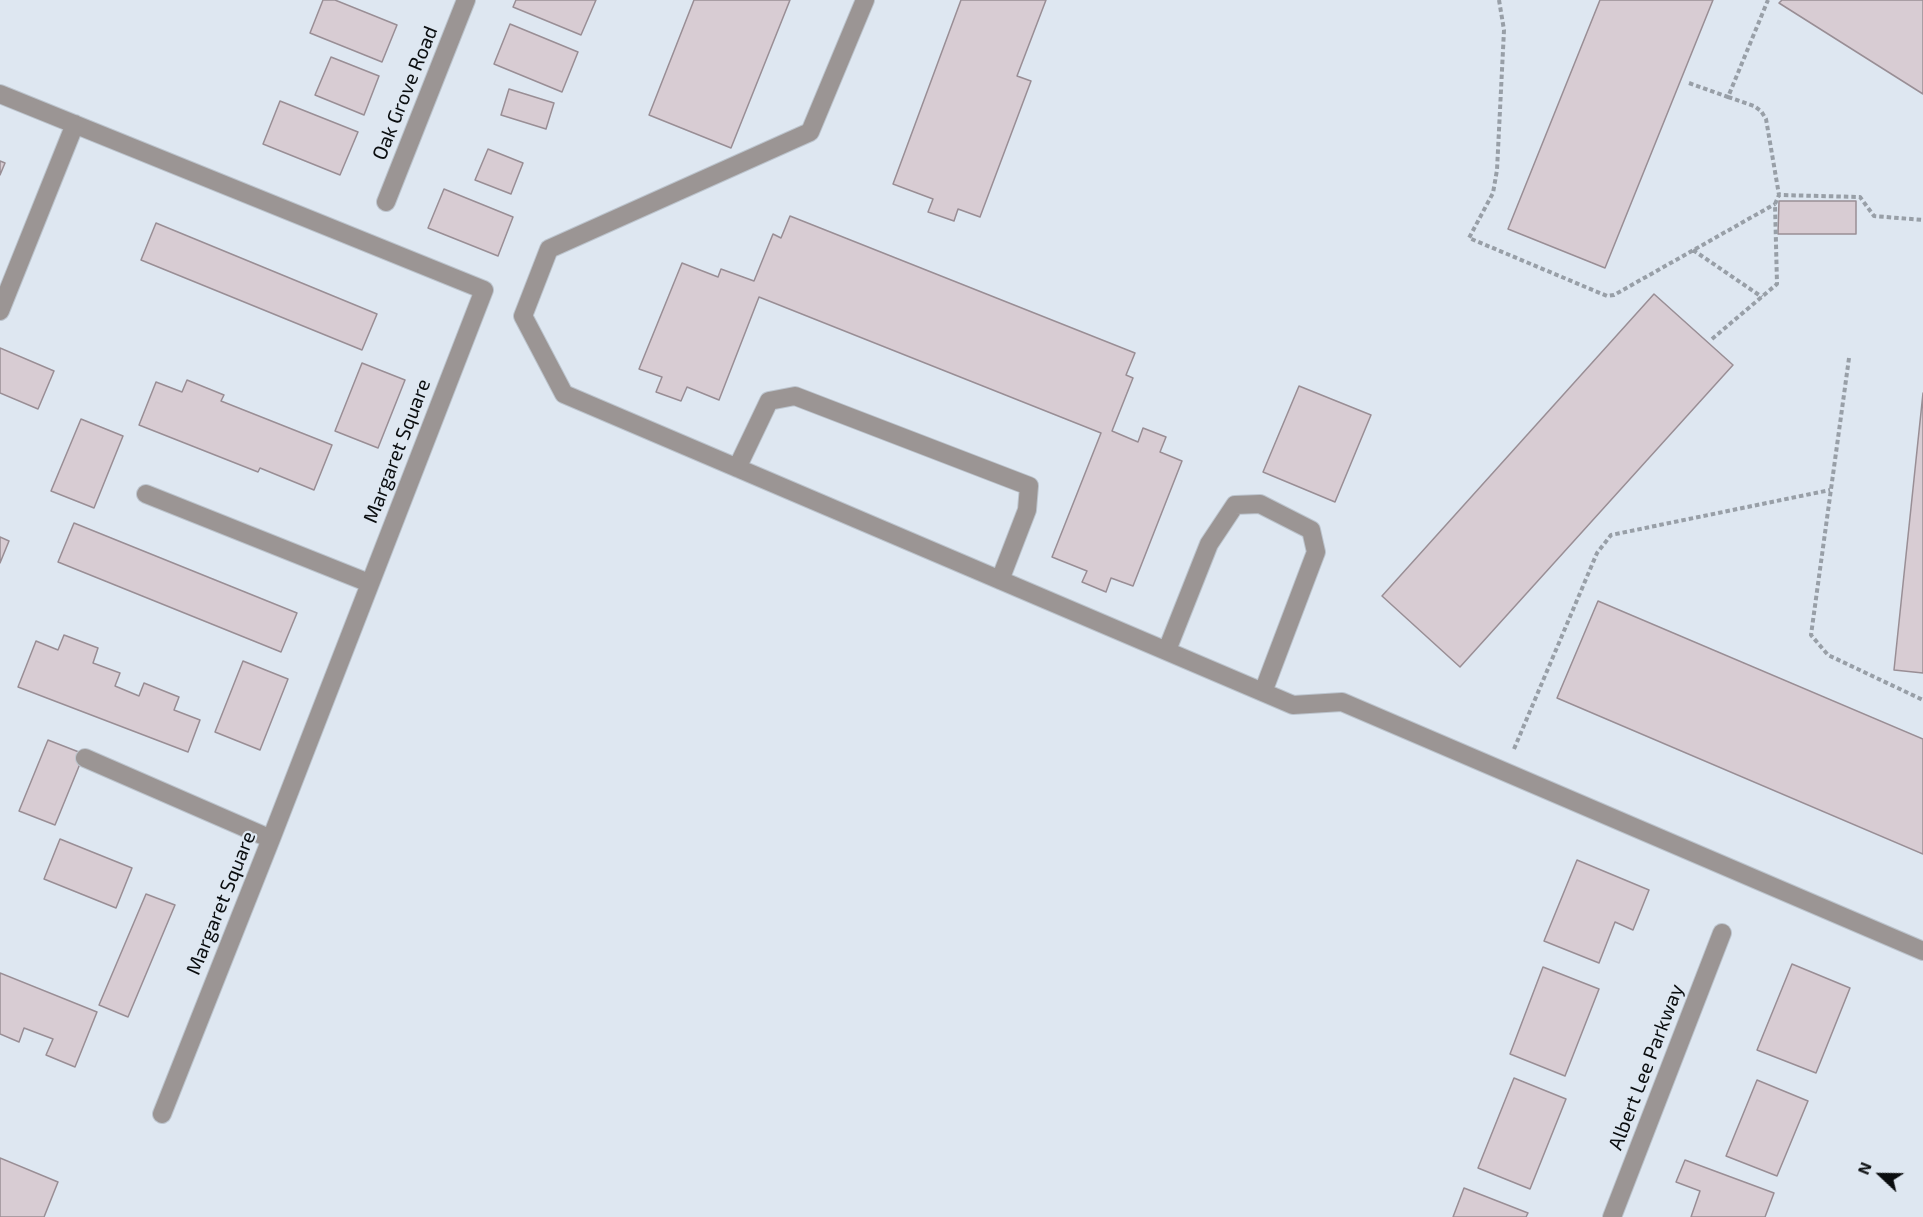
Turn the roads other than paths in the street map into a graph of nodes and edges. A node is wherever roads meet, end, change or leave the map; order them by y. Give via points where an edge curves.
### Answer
1 (466, 0) edge
2 (864, 0) edge
3 (0, 94) edge
4 (75, 124) junction
5 (386, 202) dead end
6 (0, 311) edge
7 (737, 468) junction
8 (146, 494) dead end
9 (1000, 580) junction
10 (369, 583) junction
11 (1167, 650) junction
12 (1263, 692) junction
13 (85, 758) dead end
14 (271, 839) junction
15 (1722, 933) dead end
16 (1923, 951) edge
17 (162, 1114) dead end
18 (1612, 1217) edge

1 - 5 street, Oak Grove Road
2 - 7 street via 810,132 549,249 523,316 564,394
3 - 4 street, Margaret Square
4 - 6 street
4 - 10 street, Margaret Square via 484,290
7 - 9 street
7 - 9 street via 769,401 795,396 1029,486 1027,510
8 - 10 street
9 - 11 street
10 - 14 street, Margaret Square
11 - 12 street
11 - 12 street via 1209,544 1235,505 1260,504 1311,530 1316,552
12 - 16 street via 1293,705 1342,702
13 - 14 street
14 - 17 street, Margaret Square
15 - 18 street, Albert Lee Parkway

